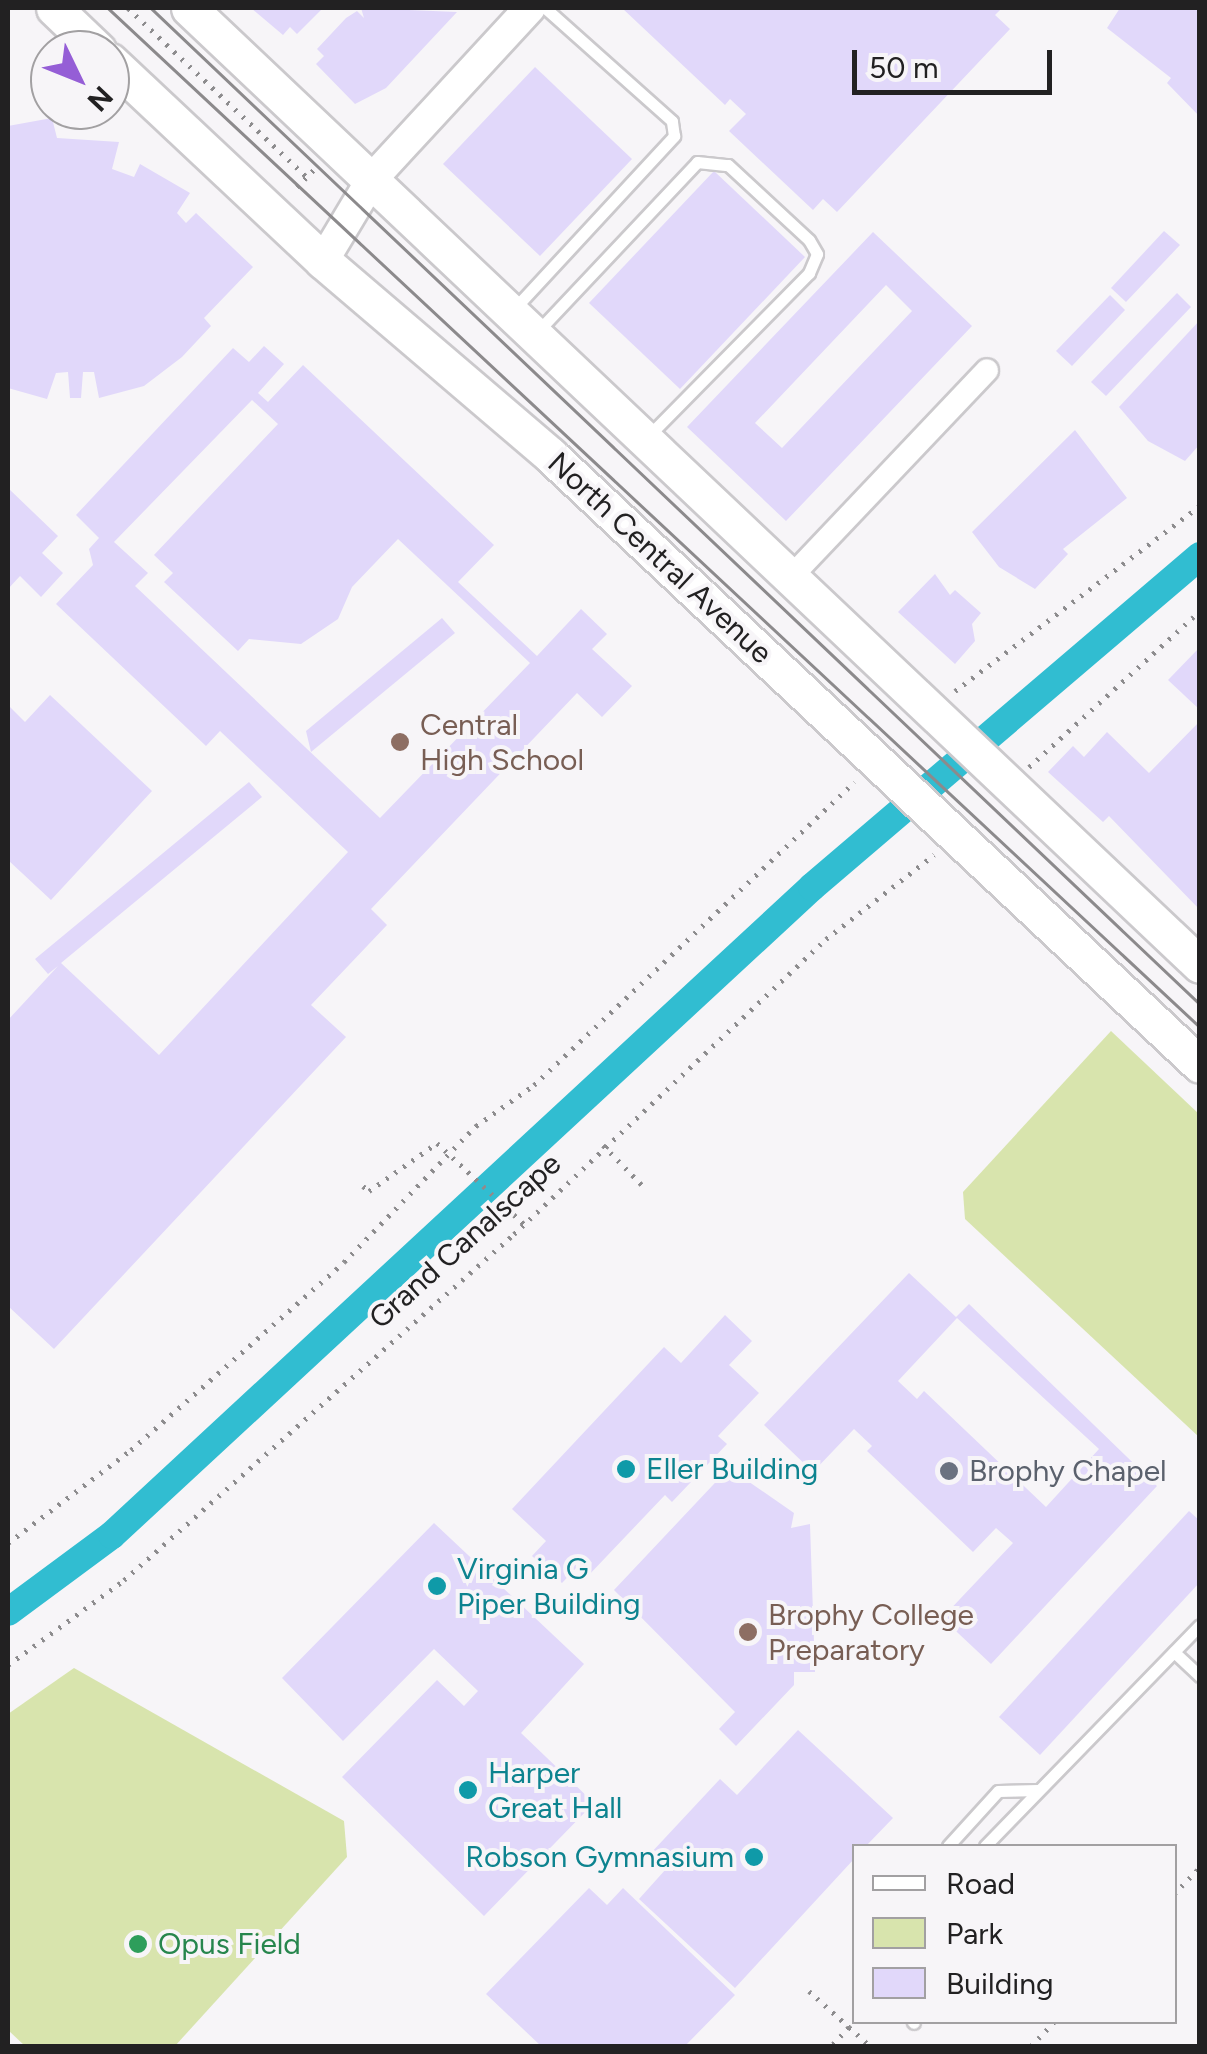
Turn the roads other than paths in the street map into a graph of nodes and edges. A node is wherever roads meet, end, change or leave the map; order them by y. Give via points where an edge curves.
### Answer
1 (54, 8) edge
2 (189, 8) edge
3 (530, 8) edge
4 (545, 8) edge
5 (77, 30) edge
6 (130, 80) edge
7 (372, 179) junction
8 (323, 261) junction
9 (523, 323) junction
10 (987, 370) dead end
11 (642, 441) junction
12 (788, 580) junction
13 (1200, 964) edge
14 (1200, 1065) edge
15 (1200, 1624) edge
16 (1174, 1652) junction
17 (1200, 1676) edge
18 (1038, 1790) junction
19 (950, 1844) edge
20 (987, 1844) edge

1 - 5 main road
2 - 7 main road
3 - 7 street
4 - 9 lane via 672,121 674,136
6 - 8 main road, North Central Avenue
7 - 8 street
7 - 9 main road
8 - 14 main road, North Central Avenue via 550,455 882,764 945,836
9 - 11 main road
9 - 11 lane via 697,162 728,165 809,240 816,254 810,273
10 - 12 street
11 - 12 main road
12 - 13 main road via 932,718 1005,773
15 - 16 lane
16 - 17 lane
16 - 18 lane
18 - 19 lane via 998,1792
18 - 20 lane

